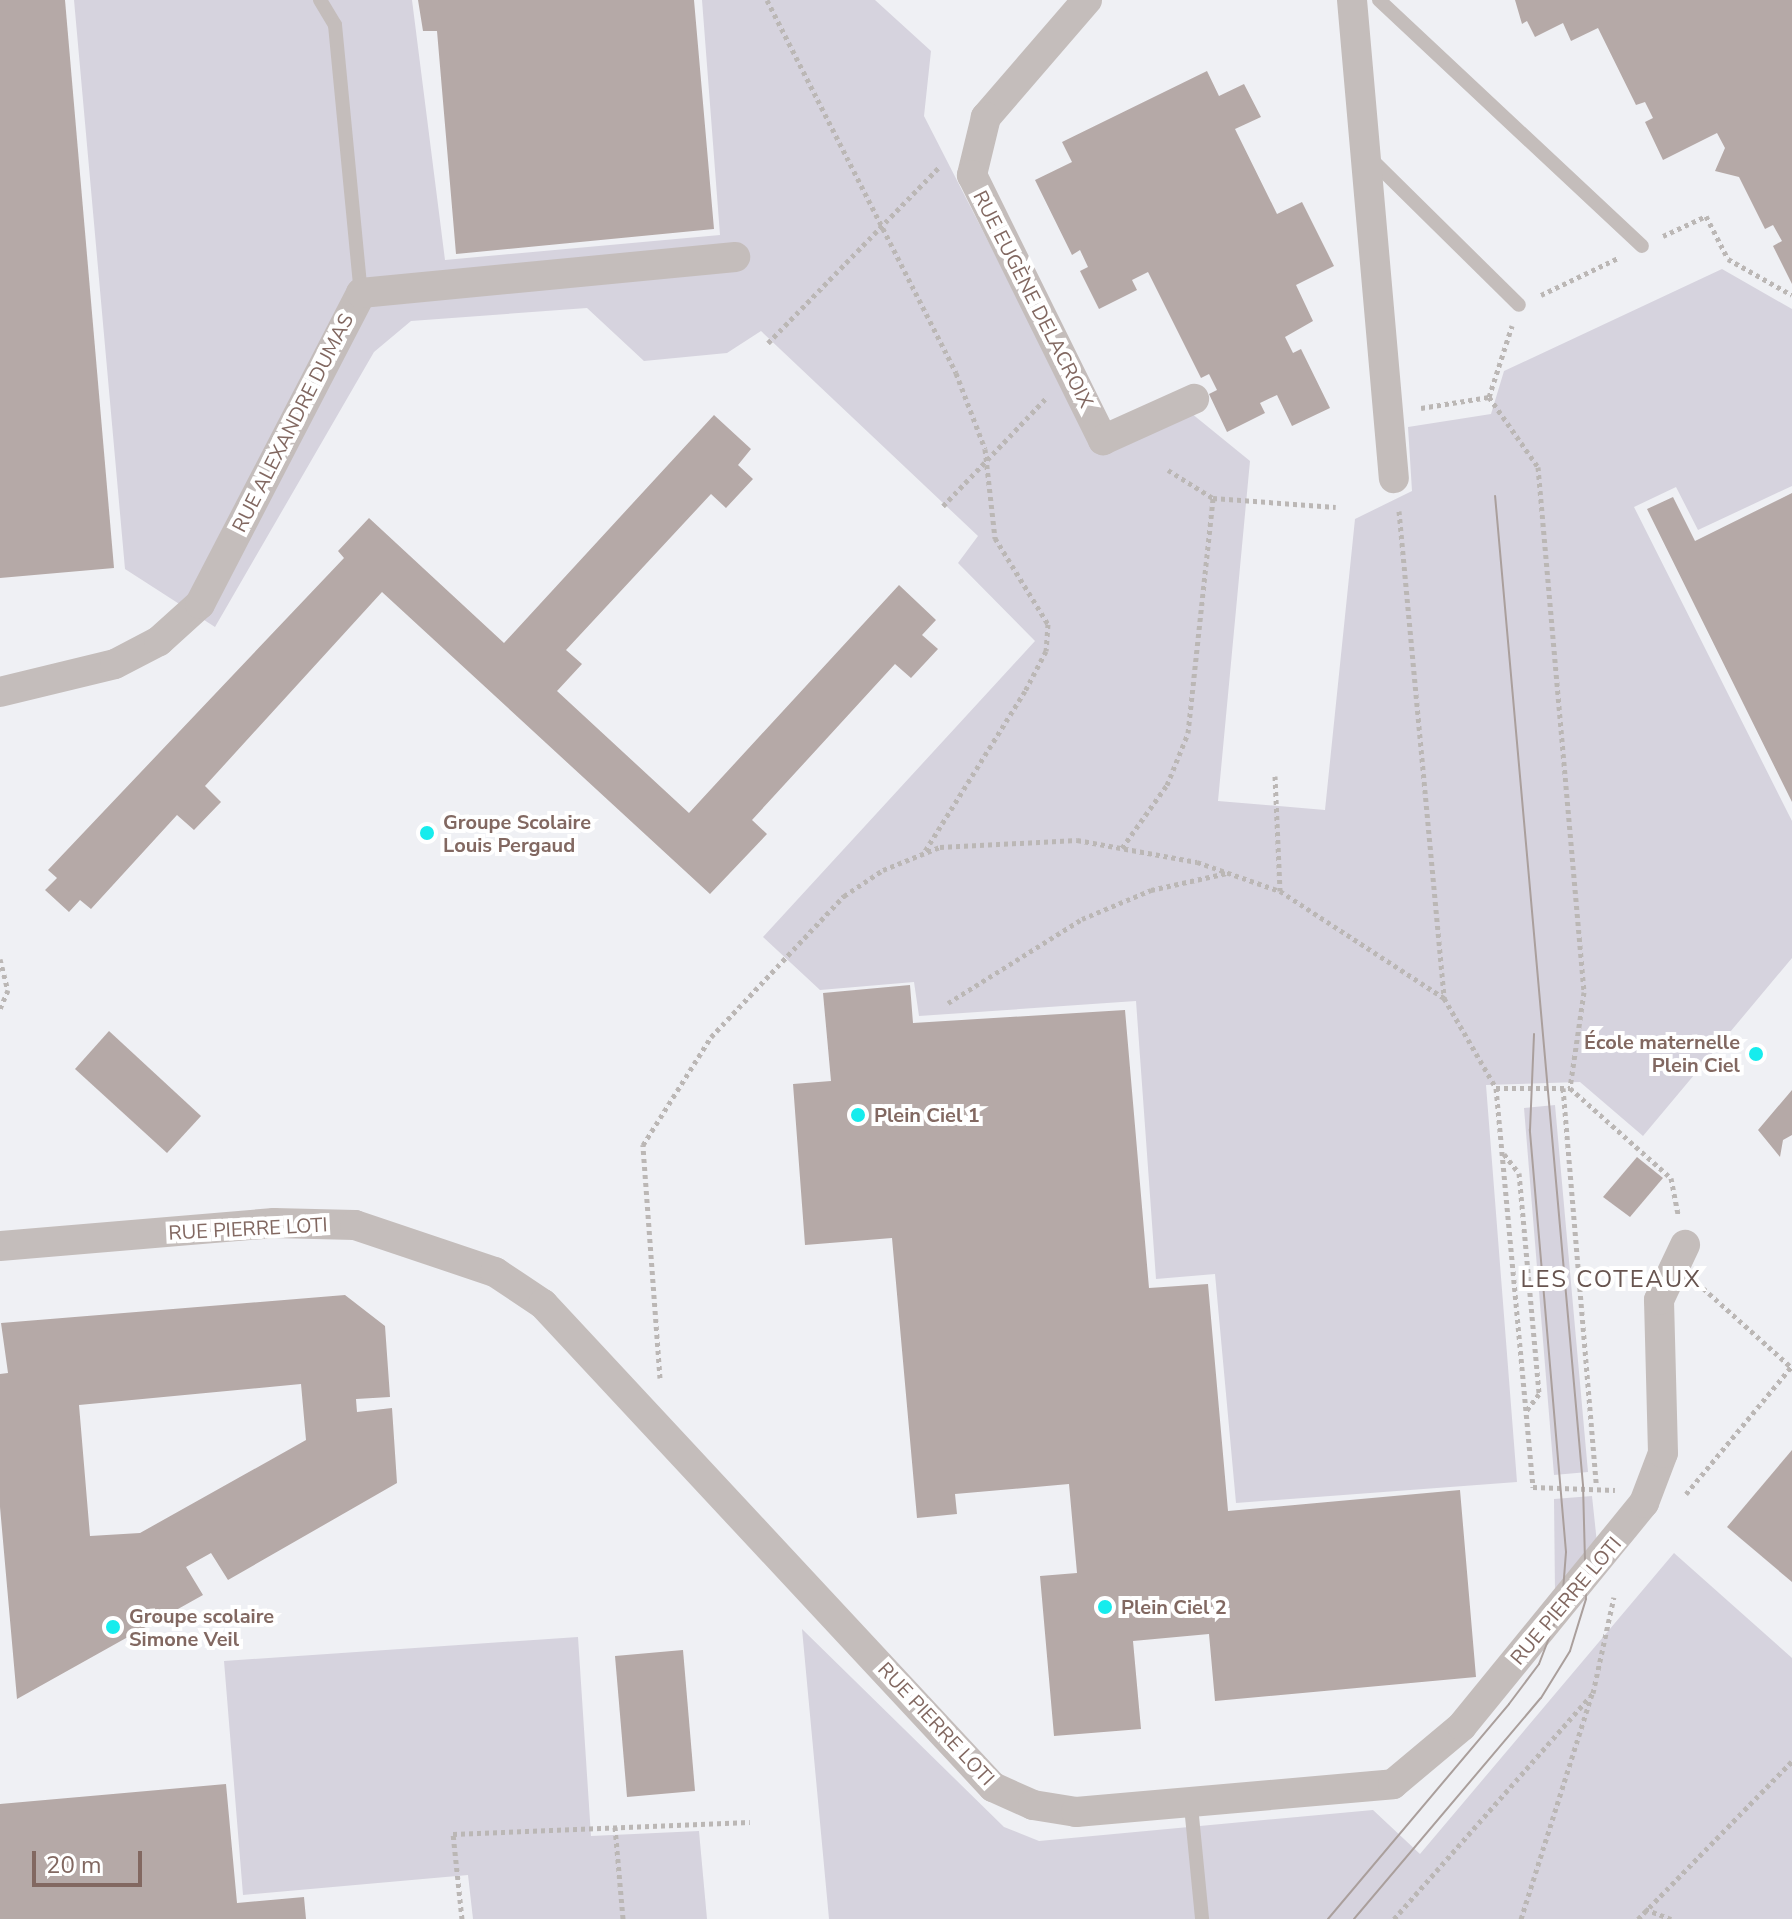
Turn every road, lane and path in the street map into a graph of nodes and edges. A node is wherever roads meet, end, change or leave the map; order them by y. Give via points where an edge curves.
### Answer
1 (320, 0) edge
2 (767, 0) edge
3 (1087, 0) edge
4 (1352, 0) edge
5 (1379, 0) edge
6 (974, 152) junction
7 (1367, 155) junction
8 (879, 223) junction
9 (1642, 246) junction
10 (735, 257) dead end
11 (361, 293) junction
12 (1792, 295) edge
13 (1519, 305) junction
14 (768, 343) dead end
15 (1070, 373) junction
16 (1489, 397) junction
17 (1194, 399) dead end
18 (1390, 413) junction
19 (986, 461) junction
20 (1168, 470) dead end
21 (1394, 478) joint
22 (1213, 498) junction
23 (943, 506) dead end
24 (1336, 507) dead end
25 (0, 692) edge
26 (1275, 776) dead end
27 (1122, 848) junction
28 (923, 854) junction
29 (1228, 873) junction
30 (1280, 891) junction
31 (0, 959) edge
32 (1444, 998) junction
33 (948, 1003) dead end
34 (0, 1009) edge
35 (1496, 1088) junction
36 (1567, 1088) junction
37 (1504, 1153) junction
38 (1685, 1245) joint
39 (0, 1246) edge
40 (1715, 1305) dead end
41 (1791, 1366) edge
42 (667, 1389) dead end
43 (1526, 1411) junction
44 (1596, 1484) junction
45 (1644, 1503) junction
46 (1619, 1589) dead end
47 (1593, 1693) junction
48 (1792, 1761) edge
49 (1191, 1806) junction
50 (750, 1822) dead end
51 (615, 1827) junction
52 (1645, 1909) junction
53 (462, 1919) edge
54 (623, 1919) edge
55 (1202, 1919) edge
56 (1394, 1919) edge
57 (1521, 1919) edge
58 (1638, 1919) edge
59 (1671, 1919) edge

1 - 11 lane via 335,25
2 - 8 path
3 - 6 street, RUE EUGÈNE DELACROIX via 986,117
4 - 7 street
5 - 9 lane
6 - 8 path via 946,161
6 - 15 street, RUE EUGÈNE DELACROIX via 978,195
7 - 13 lane
7 - 18 street
8 - 14 path
8 - 19 path via 956,373
9 - 12 path via 1706,216 1728,259
9 - 13 path
10 - 11 street, RUE ALEXANDRE DUMAS
11 - 25 street, RUE ALEXANDRE DUMAS via 200,604 159,641 115,664
13 - 16 path
15 - 17 street, RUE EUGÈNE DELACROIX via 1103,440
15 - 19 path
16 - 18 path
16 - 36 path via 1538,467 1550,552 1584,992
18 - 21 street
19 - 23 path
19 - 28 path via 995,538 1048,624 1046,651
20 - 22 path
21 - 32 path
22 - 24 path
22 - 27 path via 1188,733 1167,785
26 - 30 path
27 - 28 path via 1077,840
27 - 29 path
28 - 42 path via 844,896 711,1037 643,1145 651,1308
29 - 30 path
29 - 33 path via 1151,890 1082,919
30 - 32 path
31 - 34 path via 8,990
32 - 35 path
35 - 36 path
35 - 37 path
36 - 38 path via 1671,1178
36 - 44 path
37 - 43 path
37 - 43 path via 1519,1173 1539,1394
38 - 45 street, RUE PIERRE LOTI via 1659,1300 1663,1453
39 - 49 street, RUE PIERRE LOTI via 274,1223 355,1225 495,1272 543,1304 993,1787 1033,1805 1076,1812
40 - 41 path
41 - 45 path via 1665,1519
43 - 44 path via 1533,1487
44 - 45 path
45 - 49 street, RUE PIERRE LOTI via 1462,1726 1393,1784
46 - 47 path
47 - 56 path
47 - 57 path
48 - 52 path
49 - 55 lane
50 - 51 path
51 - 53 path via 453,1834
51 - 54 path
52 - 58 path
52 - 59 path

